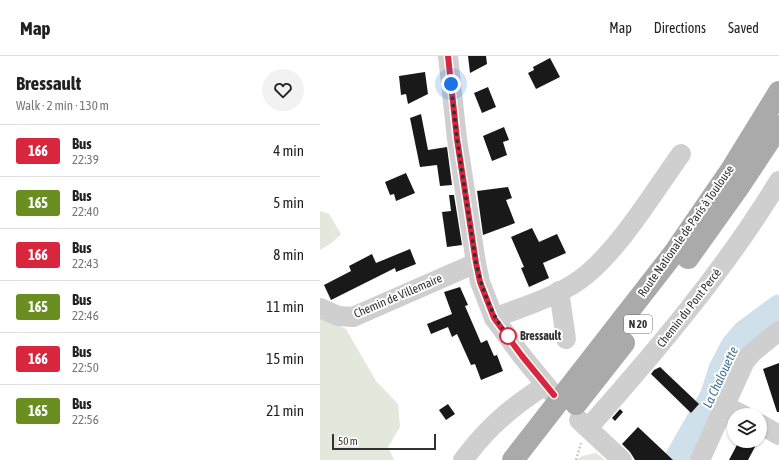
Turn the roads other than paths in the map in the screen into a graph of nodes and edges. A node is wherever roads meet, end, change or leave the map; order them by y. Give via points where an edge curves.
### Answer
1 (448, 56) edge
2 (779, 92) edge
3 (779, 126) edge
4 (681, 154) dead end
5 (779, 181) edge
6 (476, 263) junction
7 (559, 291) junction
8 (320, 308) edge
9 (494, 318) junction
10 (779, 331) edge
11 (566, 338) dead end
12 (725, 406) junction
13 (729, 408) edge
14 (767, 428) edge
15 (779, 435) edge
16 (463, 460) edge
17 (513, 460) edge
18 (533, 460) edge
19 (622, 460) edge
20 (700, 460) edge

1 - 6 street via 457,139
2 - 17 main road, Route Nationale de Paris à Toulouse / N 20 via 731,170 674,253
3 - 18 main road, Route Nationale de Paris à Toulouse / N 20 via 692,253
4 - 7 street via 597,266 577,282
5 - 19 street, Chemin du Pont Percé via 722,266 648,360 584,424
6 - 8 street, Chemin de Villemaire via 353,317 338,316
6 - 9 street via 480,282
7 - 9 street
7 - 11 street
9 - 16 street via 549,391 505,413
10 - 12 street via 745,362
12 - 13 street
12 - 20 street
14 - 15 street

